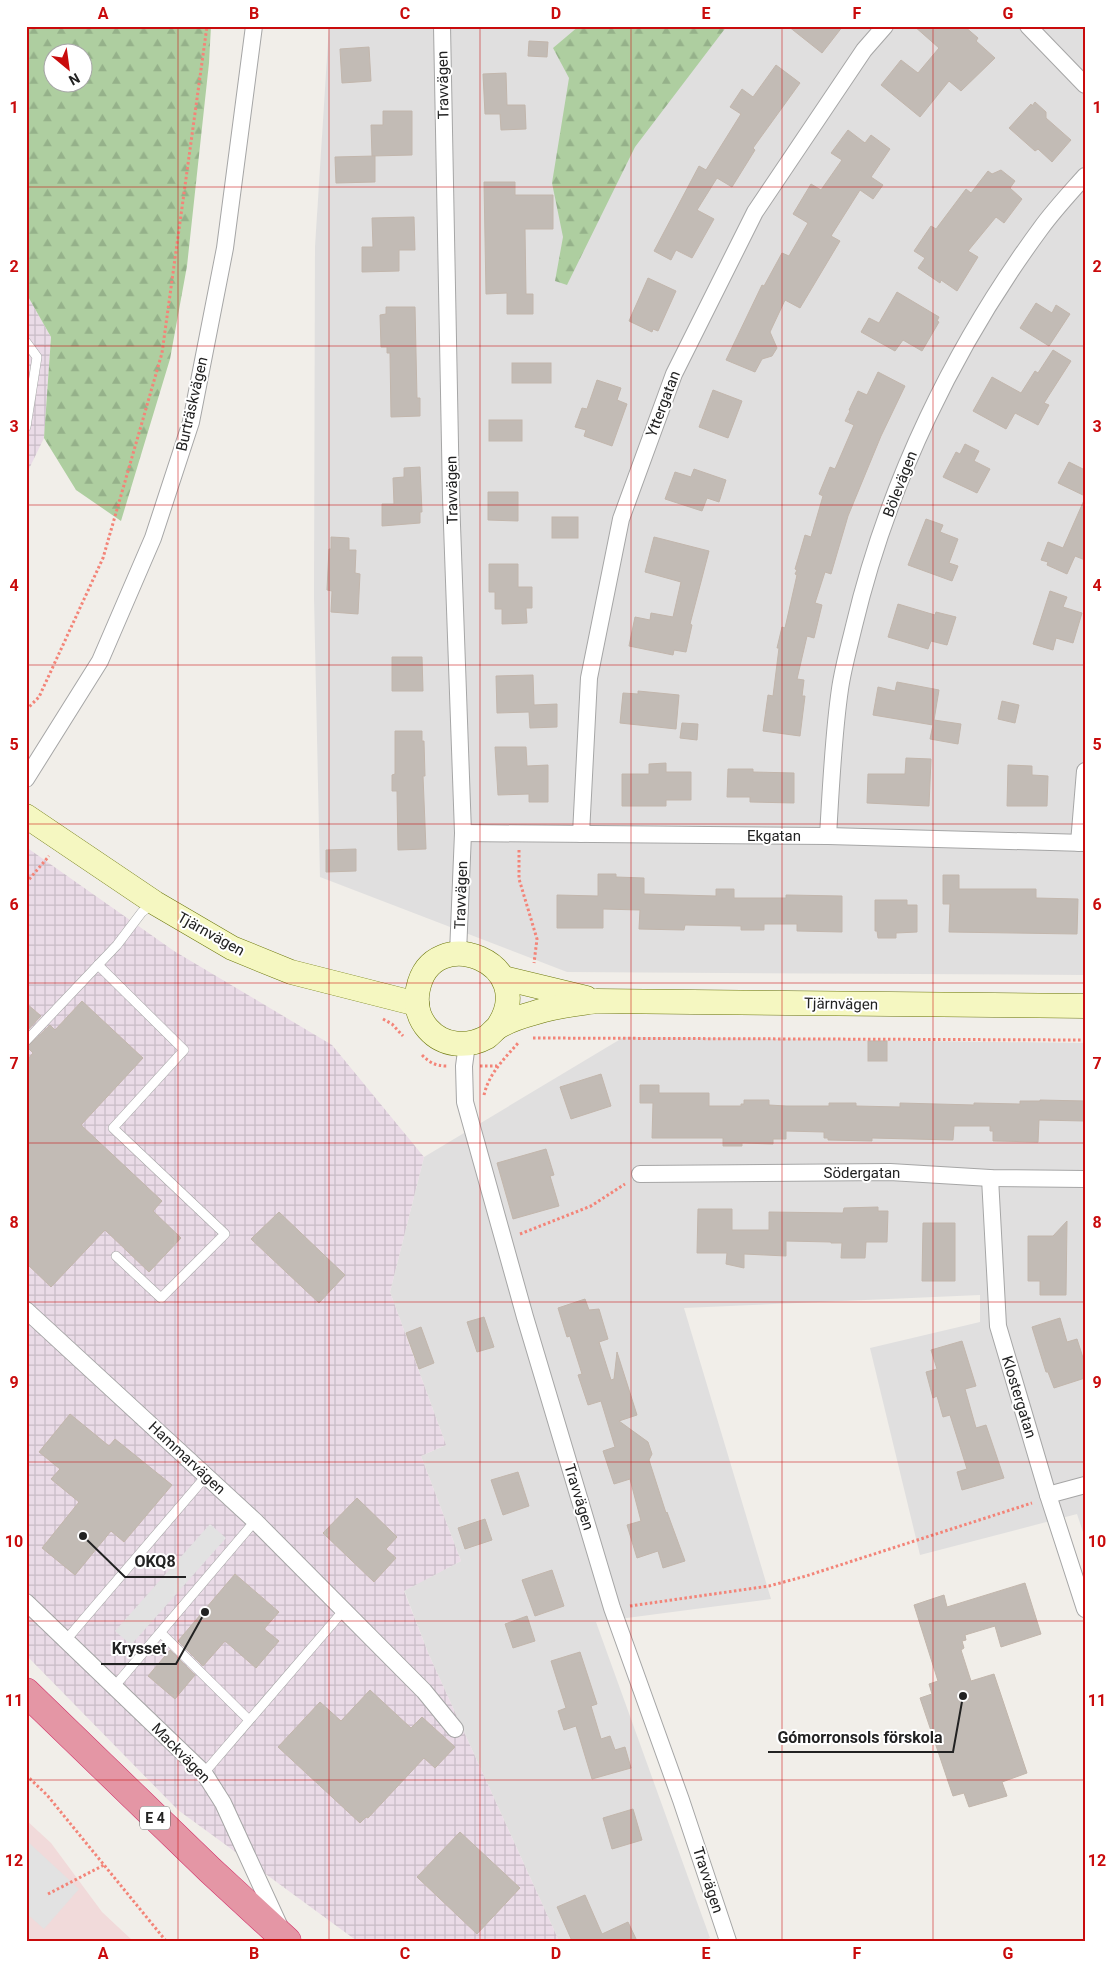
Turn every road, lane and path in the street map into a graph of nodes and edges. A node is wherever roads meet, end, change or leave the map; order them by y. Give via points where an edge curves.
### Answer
1 (207, 26) edge
2 (254, 26) edge
3 (442, 26) edge
4 (885, 26) edge
5 (1028, 26) edge
6 (1085, 85) edge
7 (1085, 176) edge
8 (26, 342) edge
9 (26, 427) edge
10 (26, 710) edge
11 (1085, 771) edge
12 (26, 779) edge
13 (26, 816) edge
14 (463, 833) junction
15 (581, 834) junction
16 (828, 836) junction
17 (1082, 843) edge
18 (155, 903) junction
19 (458, 954) junction
20 (98, 965) junction
21 (503, 978) junction
22 (597, 1001) junction
23 (417, 1004) junction
24 (1085, 1006) edge
25 (497, 1028) junction
26 (530, 1038) dead end
27 (1085, 1040) edge
28 (26, 1041) edge
29 (467, 1044) junction
30 (640, 1174) joint
31 (990, 1178) junction
32 (1085, 1179) edge
33 (504, 1240) junction
34 (116, 1256) dead end
35 (26, 1310) edge
36 (207, 1475) junction
37 (1085, 1485) edge
38 (1048, 1495) junction
39 (255, 1521) junction
40 (26, 1602) edge
41 (612, 1608) junction
42 (1085, 1609) edge
43 (344, 1610) junction
44 (161, 1633) junction
45 (66, 1640) junction
46 (114, 1687) junction
47 (26, 1692) edge
48 (250, 1720) junction
49 (455, 1730) dead end
50 (204, 1773) junction
51 (26, 1775) edge
52 (104, 1864) junction
53 (48, 1894) dead end
54 (286, 1940) edge
55 (166, 1941) edge
56 (728, 1941) edge

1 - 10 path via 162,353 103,558 40,697
2 - 12 street, Burträskvägen via 225,248 191,422 153,538 100,661
3 - 14 street, Travvägen
4 - 15 street, Yttergatan via 864,50 754,212 674,374 621,519 589,678
5 - 6 street
7 - 16 street, Bölevägen via 1041,227 983,316 918,437 889,510 865,581 840,688
8 - 9 lane via 37,357
11 - 17 street
13 - 18 street, Tjärnvägen
14 - 15 street, Ekgatan
14 - 19 street, Travvägen
15 - 16 street, Ekgatan
16 - 17 street, Ekgatan
18 - 20 lane via 142,912
18 - 23 street, Tjärnvägen via 232,948 291,972
19 - 21 street via 481,958 494,966
19 - 23 street via 444,957 430,966 419,985
20 - 28 lane
20 - 34 lane via 184,1050 113,1128 225,1234 161,1298
21 - 22 street, Tjärnvägen
21 - 25 street via 507,1004
22 - 24 street, Tjärnvägen
22 - 25 street, Tjärnvägen via 531,1013
23 - 29 street via 422,1020 436,1036 450,1043
25 - 29 street via 486,1038
26 - 27 path
29 - 33 street, Travvägen via 464,1066 466,1102
30 - 31 street, Södergatan via 890,1172
30 - 33 path via 591,1206
31 - 32 street, Södergatan
31 - 38 street, Klostergatan via 998,1326
33 - 41 street, Travvägen
35 - 36 street, Hammarvägen
36 - 39 street, Hammarvägen
36 - 45 lane
37 - 38 street
38 - 41 path via 769,1586
38 - 42 street, Klostergatan
39 - 43 street, Hammarvägen
39 - 44 lane
40 - 45 street, Mackvägen
41 - 56 street, Travvägen
43 - 48 lane
43 - 49 street, Hammarvägen via 424,1691
44 - 46 lane
44 - 48 lane
45 - 46 street, Mackvägen
46 - 50 street, Mackvägen
47 - 54 highway, E 4
48 - 50 lane
50 - 54 street, Mackvägen via 223,1802
51 - 52 path via 48,1794
52 - 53 path
52 - 55 path

